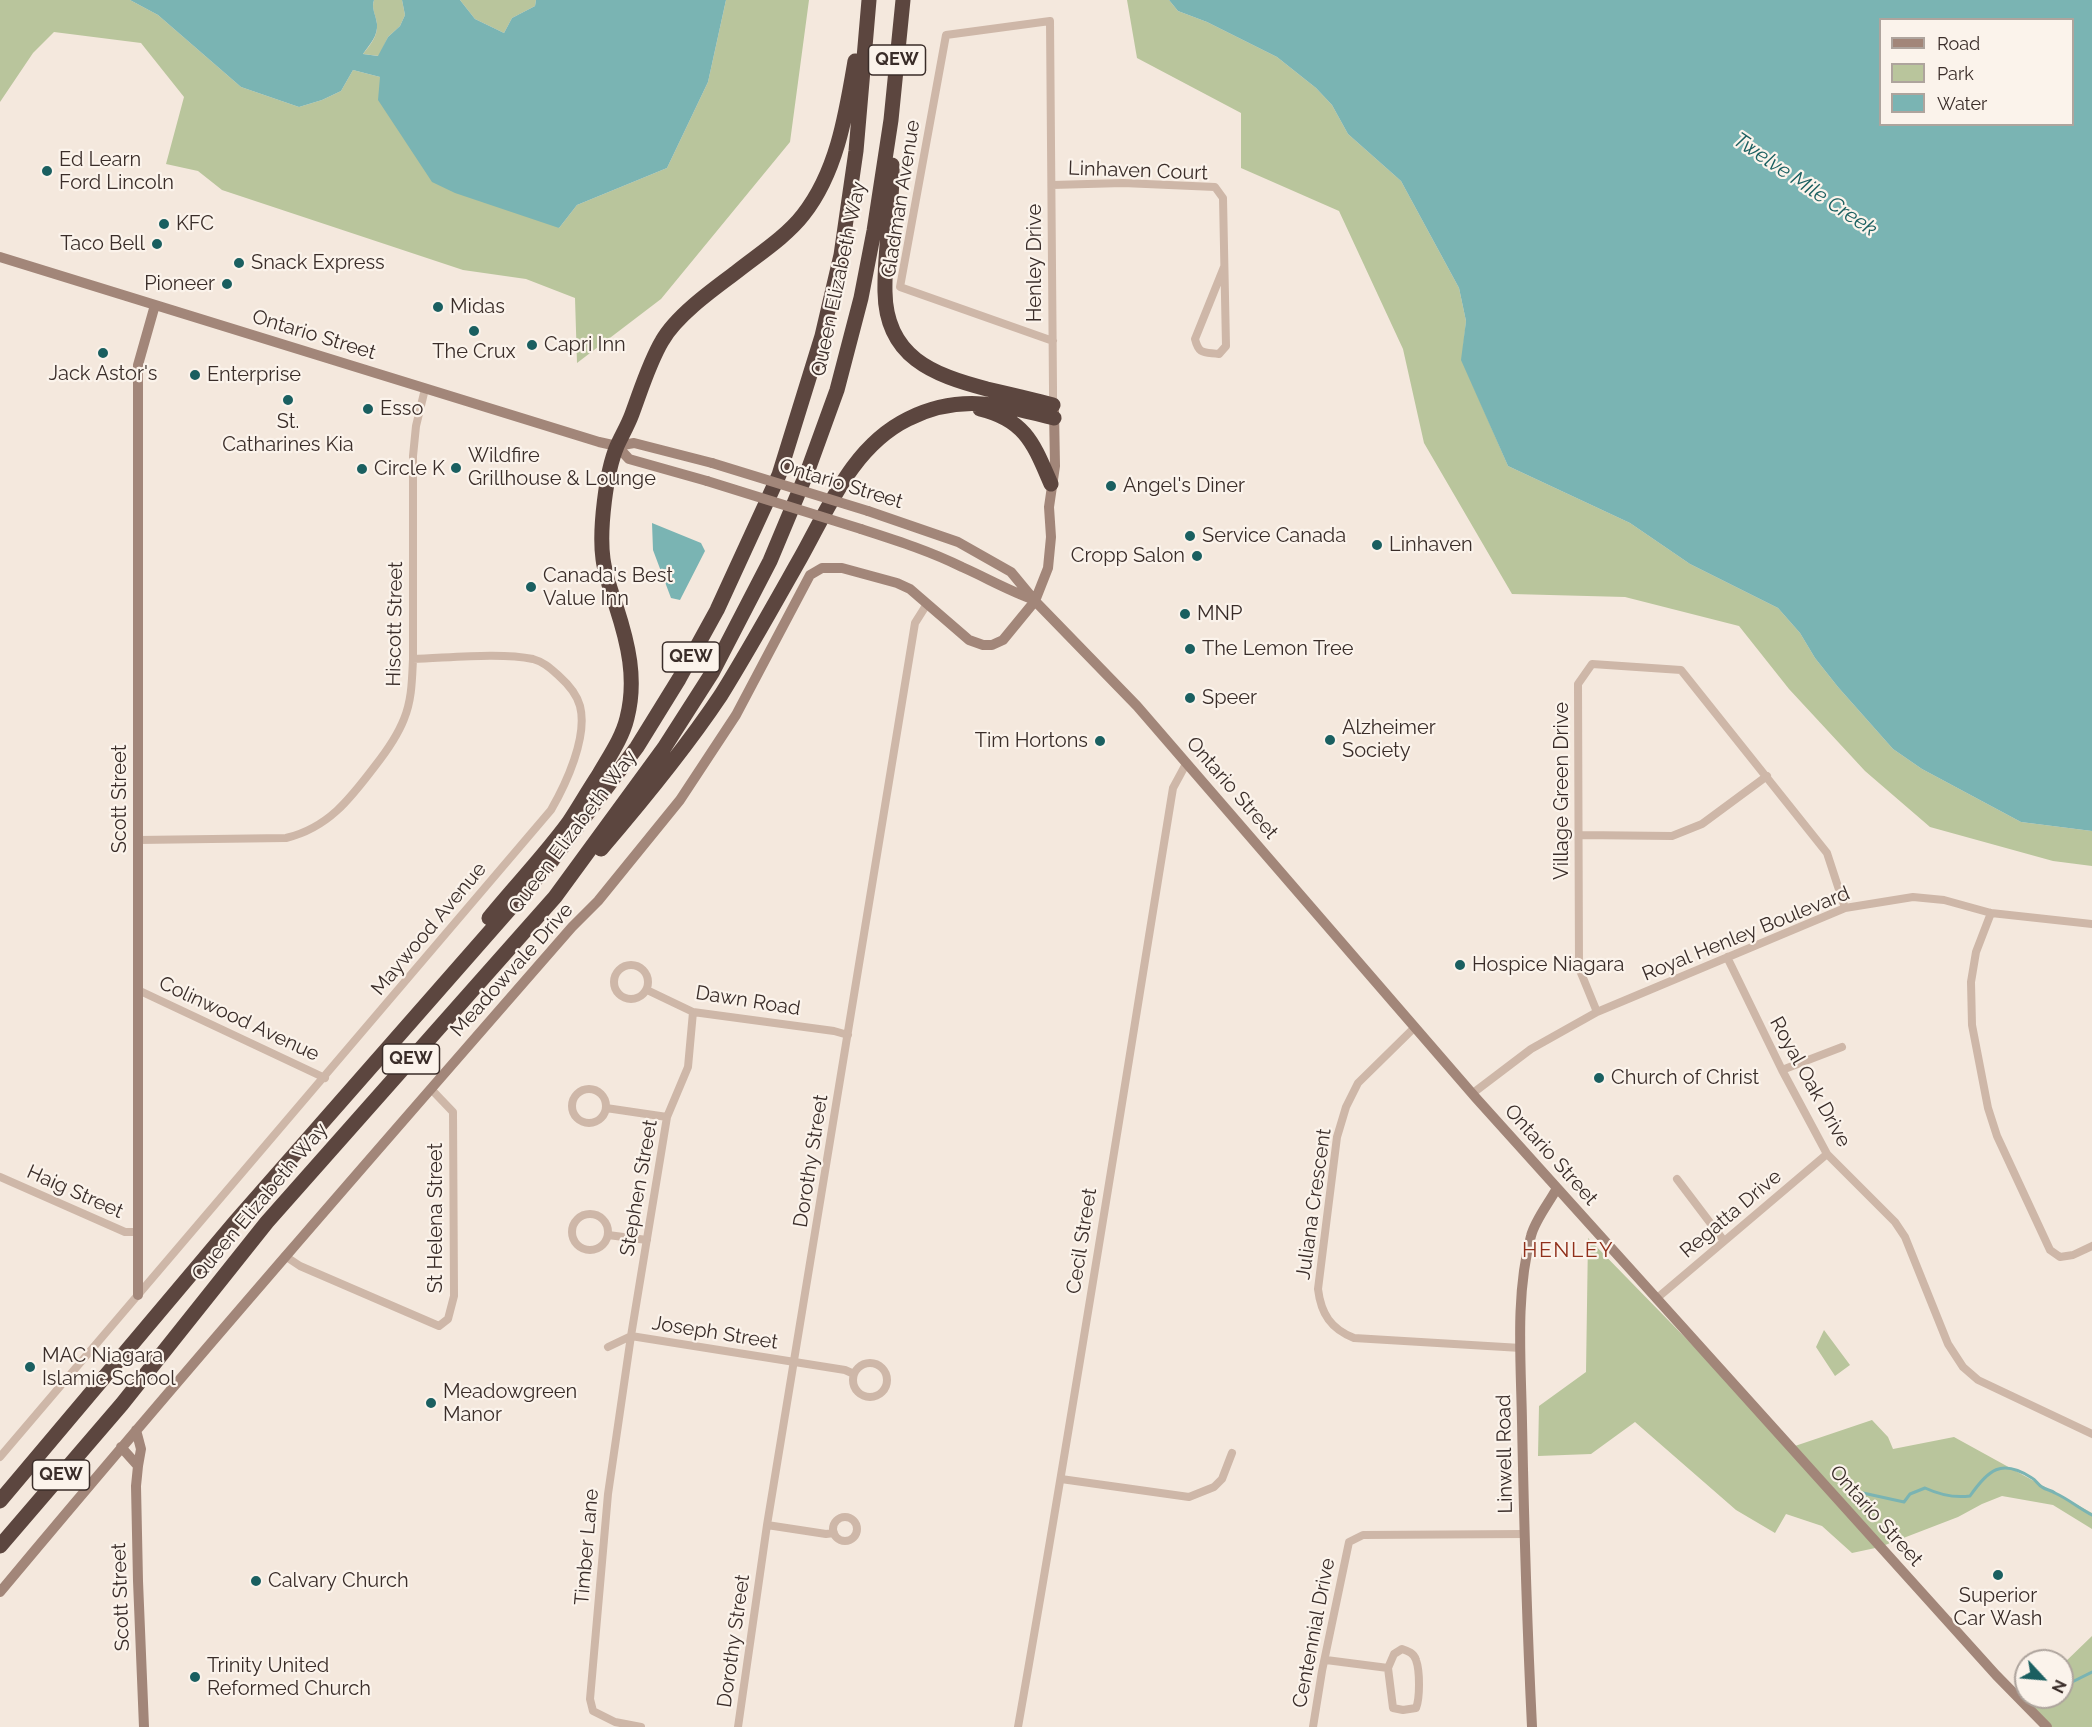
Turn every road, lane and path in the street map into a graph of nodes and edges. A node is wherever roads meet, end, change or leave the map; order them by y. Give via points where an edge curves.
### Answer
1 (867, 0) edge
2 (903, 0) edge
3 (952, 34) joint
4 (891, 120) junction
5 (1052, 185) junction
6 (0, 257) edge
7 (1224, 267) junction
8 (155, 305) junction
9 (1053, 341) junction
10 (425, 389) junction
11 (947, 406) junction
12 (1054, 411) junction
13 (617, 446) junction
14 (1051, 484) junction
15 (1035, 601) junction
16 (927, 604) junction
17 (413, 659) junction
18 (1186, 764) junction
19 (1767, 776) junction
20 (1579, 835) junction
21 (138, 840) junction
22 (555, 897) junction
23 (1845, 908) junction
24 (1991, 913) junction
25 (2092, 924) edge
26 (1727, 957) junction
27 (138, 990) junction
28 (647, 990) junction
29 (693, 1012) junction
30 (1597, 1012) junction
31 (1415, 1027) junction
32 (848, 1035) junction
33 (1842, 1047) dead end
34 (1782, 1070) junction
35 (325, 1078) junction
36 (431, 1089) junction
37 (1473, 1093) junction
38 (606, 1108) junction
39 (667, 1117) junction
40 (1827, 1154) junction
41 (0, 1177) edge
42 (1677, 1179) dead end
43 (1557, 1188) junction
44 (261, 1192) junction
45 (138, 1232) junction
46 (608, 1234) junction
47 (647, 1240) junction
48 (1724, 1241) junction
49 (2092, 1246) edge
50 (285, 1256) junction
51 (138, 1296) junction
52 (1656, 1299) junction
53 (631, 1336) junction
54 (608, 1347) dead end
55 (1521, 1348) junction
56 (794, 1362) junction
57 (854, 1374) junction
58 (136, 1430) junction
59 (2092, 1434) edge
60 (121, 1447) junction
61 (1232, 1454) dead end
62 (0, 1457) edge
63 (138, 1466) junction
64 (1062, 1479) junction
65 (0, 1501) edge
66 (767, 1525) junction
67 (834, 1533) dead end
68 (1524, 1534) junction
69 (0, 1546) edge
70 (0, 1592) edge
71 (1326, 1660) junction
72 (1388, 1668) junction
73 (144, 1727) edge
74 (641, 1727) edge
75 (738, 1727) edge
76 (1018, 1727) edge
77 (1313, 1727) edge
78 (1532, 1727) edge
79 (2048, 1727) edge

1 - 13 highway via 847,107 818,194 801,217 703,297 663,339
1 - 44 highway, Queen Elizabeth Way / QEW via 856,151 841,255 822,336 779,476 717,610 637,747 551,862
2 - 4 highway, Queen Elizabeth Way / QEW
3 - 5 street, Henley Drive via 1050,21
3 - 9 street, Gladman Avenue via 946,35 900,287
4 - 12 highway via 892,194 885,291 896,338 907,353 940,375
4 - 22 highway, Queen Elizabeth Way / QEW via 861,298 837,390 770,561 706,683 664,748
5 - 7 street, Linhaven Court via 1215,187 1222,198
5 - 9 street, Henley Drive
6 - 8 main road, Ontario Street
7 - 7 street, Linhaven Court via 1195,339 1202,352 1219,354 1226,346
8 - 10 main road, Ontario Street
8 - 21 main road, Scott Street via 138,365
9 - 12 street, Henley Drive
10 - 13 main road, Ontario Street
10 - 17 street, Hiscott Street via 413,456
11 - 12 highway via 976,402
11 - 14 highway via 985,410 1018,427 1038,452
11 - 22 highway via 907,419 860,458 720,695 638,806
12 - 14 main road, Henley Drive
13 - 15 main road, Ontario Street, bridge via 629,459 927,551
13 - 15 main road, Ontario Street, bridge via 634,443 712,463 958,542 1011,572
13 - 44 highway via 605,504 603,559 630,657 632,688 627,720 613,751 568,822
14 - 15 main road, Henley Drive via 1048,568
15 - 16 main road, Meadowvale Drive via 1003,640 992,645 969,640
15 - 18 main road, Ontario Street via 1137,706
16 - 32 street, Dorothy Street via 915,623
16 - 36 main road, Meadowvale Drive via 910,589 871,574 822,568 810,575 736,715 680,800 598,901
17 - 21 street, Hiscott Street via 405,718 391,745 349,800 330,817 300,835 286,838
17 - 35 street, Maywood Avenue via 508,656 547,665 568,684 579,703 579,742 564,788 551,810
18 - 31 main road, Ontario Street
18 - 64 street, Cecil Street via 1173,788
19 - 20 street via 1702,824 1672,836
19 - 20 street, Village Green Drive via 1681,670 1592,664 1578,684
19 - 23 street, Village Green Drive via 1827,853
20 - 30 street, Village Green Drive via 1579,968
21 - 27 main road, Scott Street
22 - 69 highway, Queen Elizabeth Way / QEW via 267,1222 122,1404
23 - 24 street, Royal Henley Boulevard via 1913,897 1944,900
23 - 26 street, Royal Henley Boulevard
24 - 25 street, Royal Henley Boulevard
24 - 49 street via 1976,952 1971,982 1972,1025 1988,1108 2050,1250 2060,1257
26 - 30 street, Royal Henley Boulevard
26 - 34 street, Royal Oak Drive
27 - 35 street, Colinwood Avenue
27 - 45 main road, Scott Street
28 - 28 street via 633,1000 622,998 615,989 616,973 625,966 637,966 646,973
28 - 29 street, Dawn Road
29 - 32 street, Dawn Road
29 - 39 street, Stephen Street via 688,1067
30 - 37 street, Royal Henley Boulevard via 1531,1048
31 - 37 main road, Ontario Street
31 - 55 street, Juliana Crescent via 1358,1083 1346,1107 1337,1137 1319,1302 1332,1325 1354,1338
32 - 56 street, Dorothy Street
33 - 34 street
34 - 40 street, Royal Oak Drive
35 - 51 street, Maywood Avenue
36 - 50 main road, Meadowvale Drive
36 - 50 street, St Helena Street via 453,1112 454,1296 448,1320 439,1326
37 - 43 main road, Ontario Street
38 - 38 street via 601,1093 590,1089 580,1092 572,1106 576,1117 585,1122 596,1121
38 - 39 street
39 - 47 street, Stephen Street
40 - 48 street, Regatta Drive
40 - 59 street, Royal Oak Drive via 1905,1237 1948,1344 1963,1367 1978,1380
41 - 45 street, Haig Street via 125,1232
42 - 48 street
43 - 52 main road, Ontario Street
43 - 55 main road, Linwell Road via 1532,1233 1526,1257
44 - 65 highway, Queen Elizabeth Way / QEW
45 - 51 main road, Scott Street
46 - 46 street via 607,1223 593,1214 582,1216 572,1230 575,1242 591,1250 602,1245
46 - 47 street
47 - 53 street, Stephen Street
48 - 52 street, Regatta Drive
50 - 58 main road, Meadowvale Drive
51 - 62 street, Maywood Avenue
52 - 79 main road, Ontario Street via 1996,1675
53 - 54 street
53 - 56 street, Joseph Street
53 - 74 street, Timber Lane via 608,1494 590,1699 593,1711 615,1722
55 - 68 main road, Linwell Road
56 - 57 street, Joseph Street
56 - 66 street, Dorothy Street
57 - 57 street via 857,1391 866,1396 878,1395 887,1381 884,1370 870,1362 860,1365
58 - 60 main road, Meadowvale Drive
58 - 63 main road, Scott Street via 141,1449
60 - 63 main road
60 - 70 main road, Meadowvale Drive
61 - 64 street via 1222,1479 1214,1487 1189,1497
63 - 73 main road, Scott Street
64 - 76 street, Cecil Street
66 - 67 street
66 - 75 street, Dorothy Street
68 - 71 street, Centennial Drive via 1363,1534 1349,1542
68 - 78 main road, Linwell Road
71 - 72 street
71 - 77 street, Centennial Drive
72 - 72 street via 1393,1708 1416,1708 1416,1659 1402,1649 1394,1654

